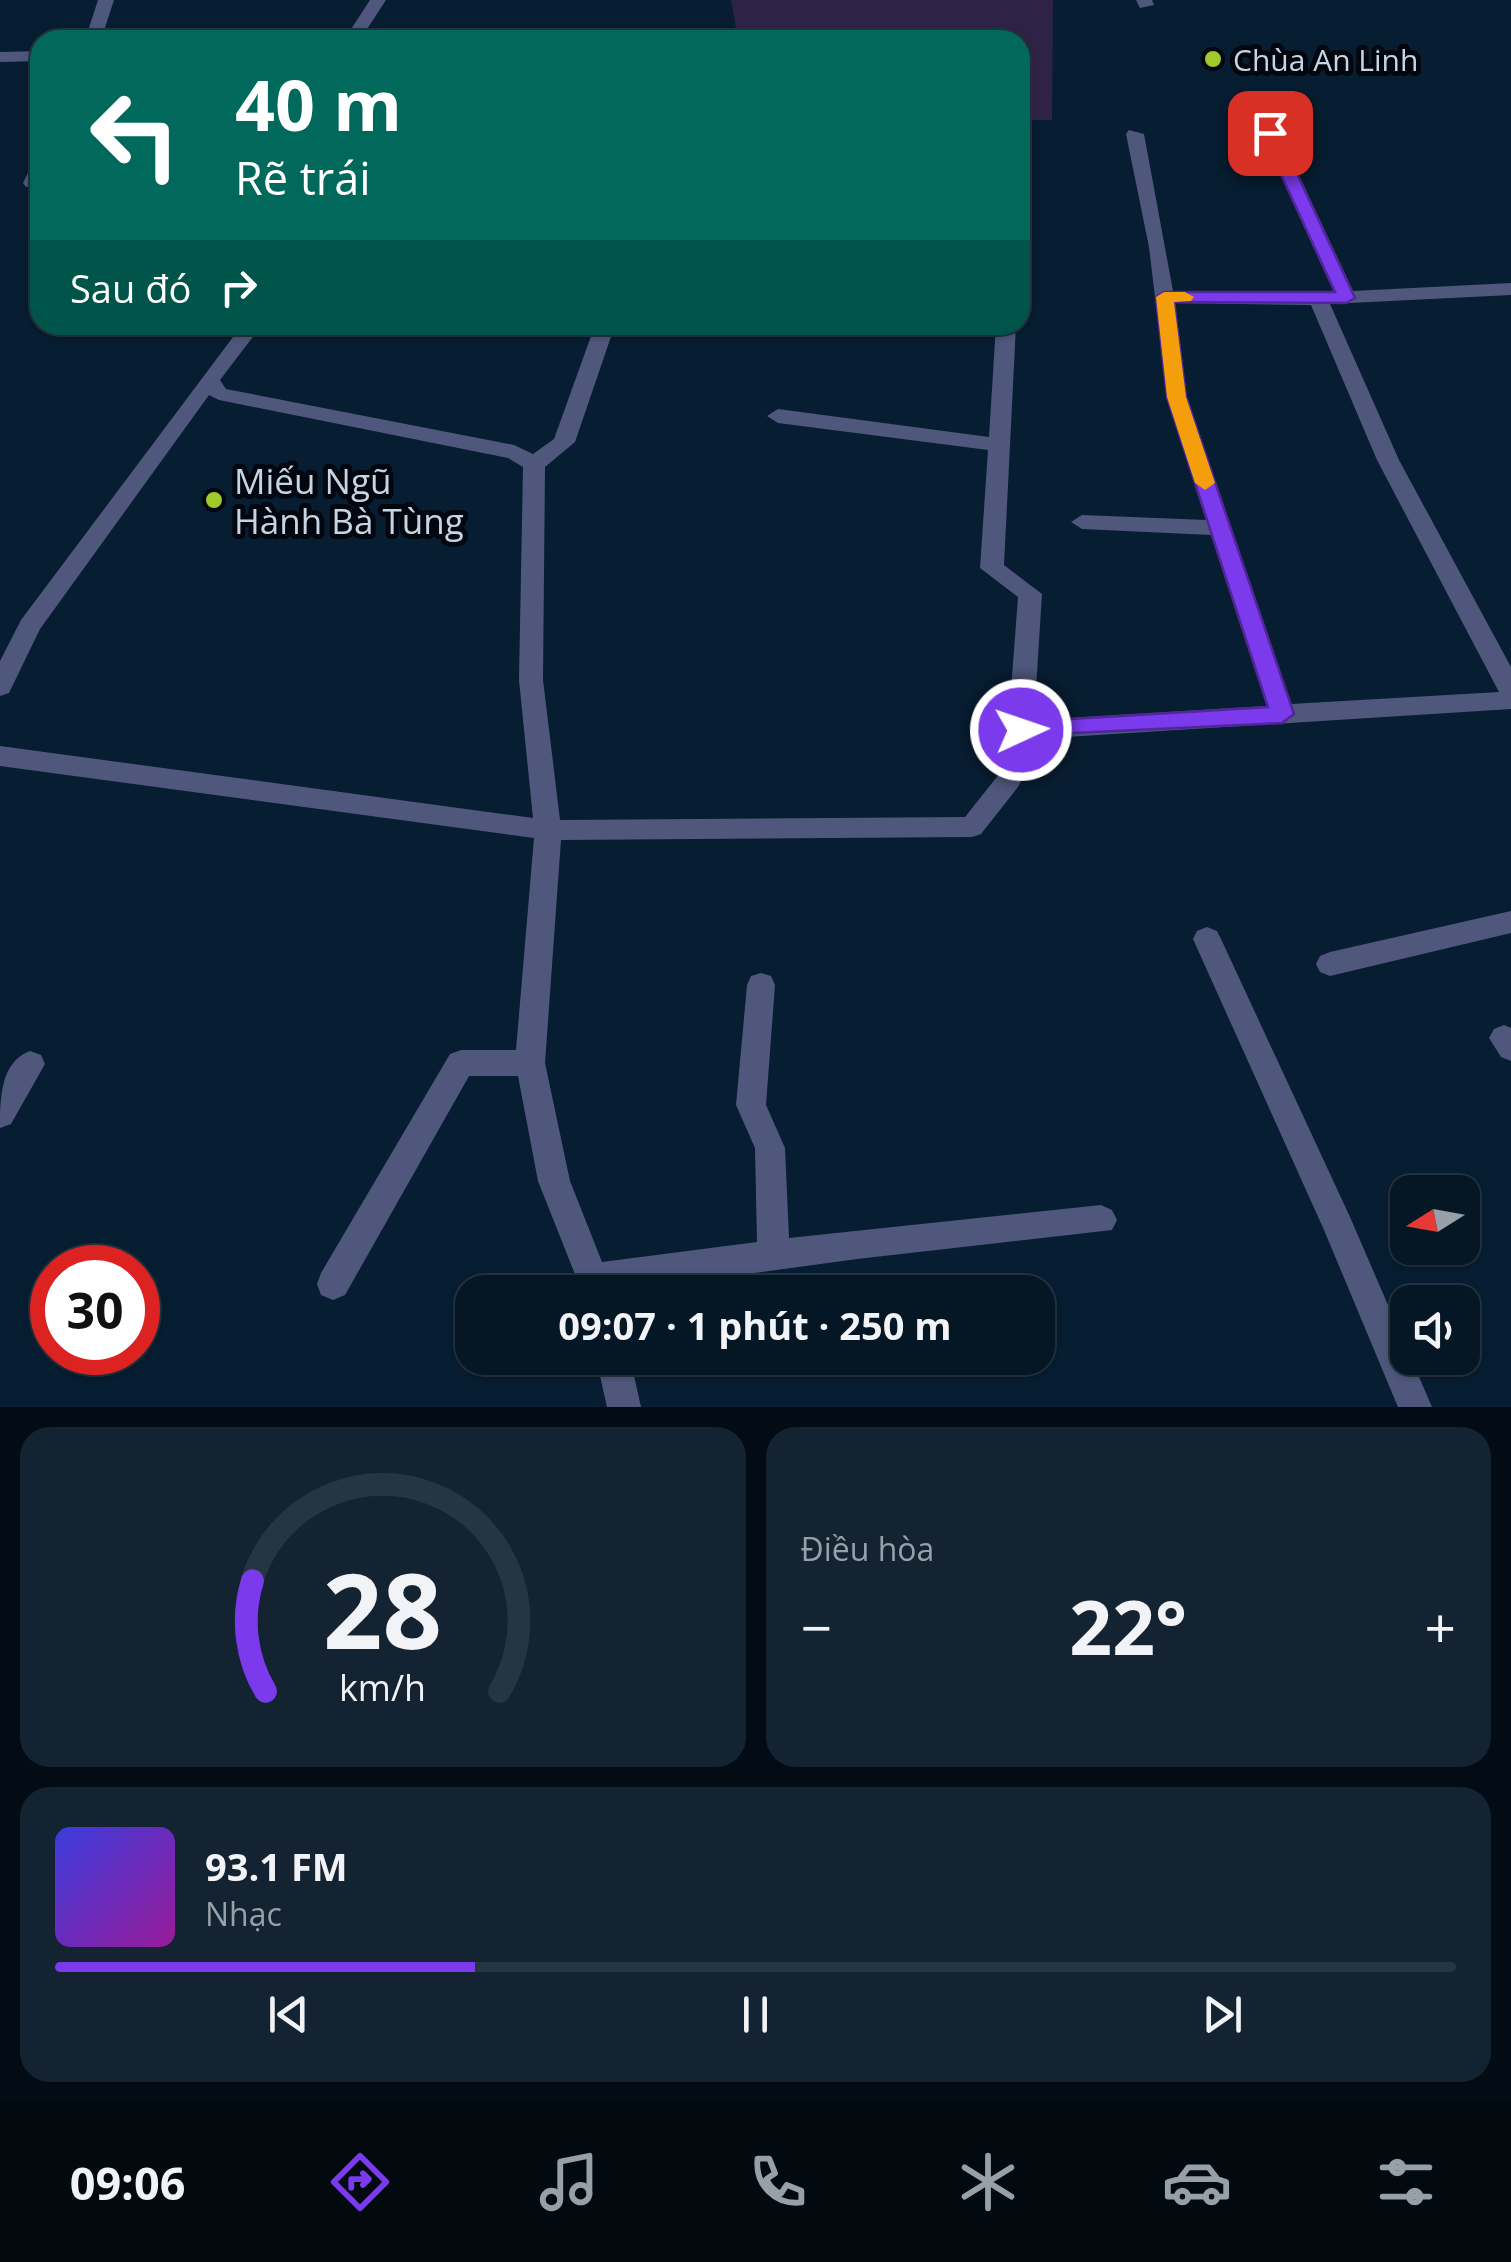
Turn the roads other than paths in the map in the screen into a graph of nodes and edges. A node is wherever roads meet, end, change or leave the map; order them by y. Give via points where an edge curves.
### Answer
1 (106, 0) edge
2 (378, 0) edge
3 (96, 30) edge
4 (358, 30) edge
5 (30, 56) edge
6 (0, 57) edge
7 (1255, 100) dead end
8 (1135, 134) dead end
9 (1511, 290) edge
10 (1164, 297) junction
11 (1346, 298) junction
12 (1318, 299) junction
13 (244, 335) edge
14 (601, 335) edge
15 (1005, 335) edge
16 (208, 380) junction
17 (778, 416) dead end
18 (998, 445) junction
19 (534, 464) junction
20 (1082, 522) dead end
21 (1220, 528) junction
22 (0, 687) edge
23 (1511, 690) edge
24 (1511, 700) edge
25 (1282, 714) junction
26 (1027, 746) dead end
27 (0, 756) edge
28 (548, 830) junction
29 (1511, 922) edge
30 (1207, 939) dead end
31 (1330, 964) dead end
32 (761, 986) dead end
33 (530, 1063) junction
34 (30, 1064) dead end
35 (0, 1114) edge
36 (1101, 1220) dead end
37 (774, 1255) junction
38 (592, 1275) edge
39 (660, 1275) edge
40 (334, 1284) dead end
41 (617, 1375) edge
42 (624, 1407) edge
43 (1415, 1407) edge

1 - 3 street
2 - 4 street
5 - 6 street
7 - 11 street
8 - 10 street
9 - 11 street
10 - 12 street
10 - 21 street via 1176,397
11 - 12 street
12 - 23 street via 1388,460
13 - 16 street
14 - 19 street via 564,442
15 - 18 street
16 - 19 street via 219,394 514,452
16 - 22 street via 28,626
17 - 18 street
18 - 25 street via 992,568 1030,594 1021,730
19 - 28 street via 532,680
20 - 21 street
21 - 25 street
24 - 25 street
26 - 28 street via 972,827
27 - 28 street
28 - 33 street
29 - 31 street
30 - 43 street
32 - 37 street via 751,1105 770,1148
33 - 38 street via 554,1181
33 - 40 street via 460,1063
34 - 35 street
36 - 37 street
37 - 39 street
41 - 42 street

